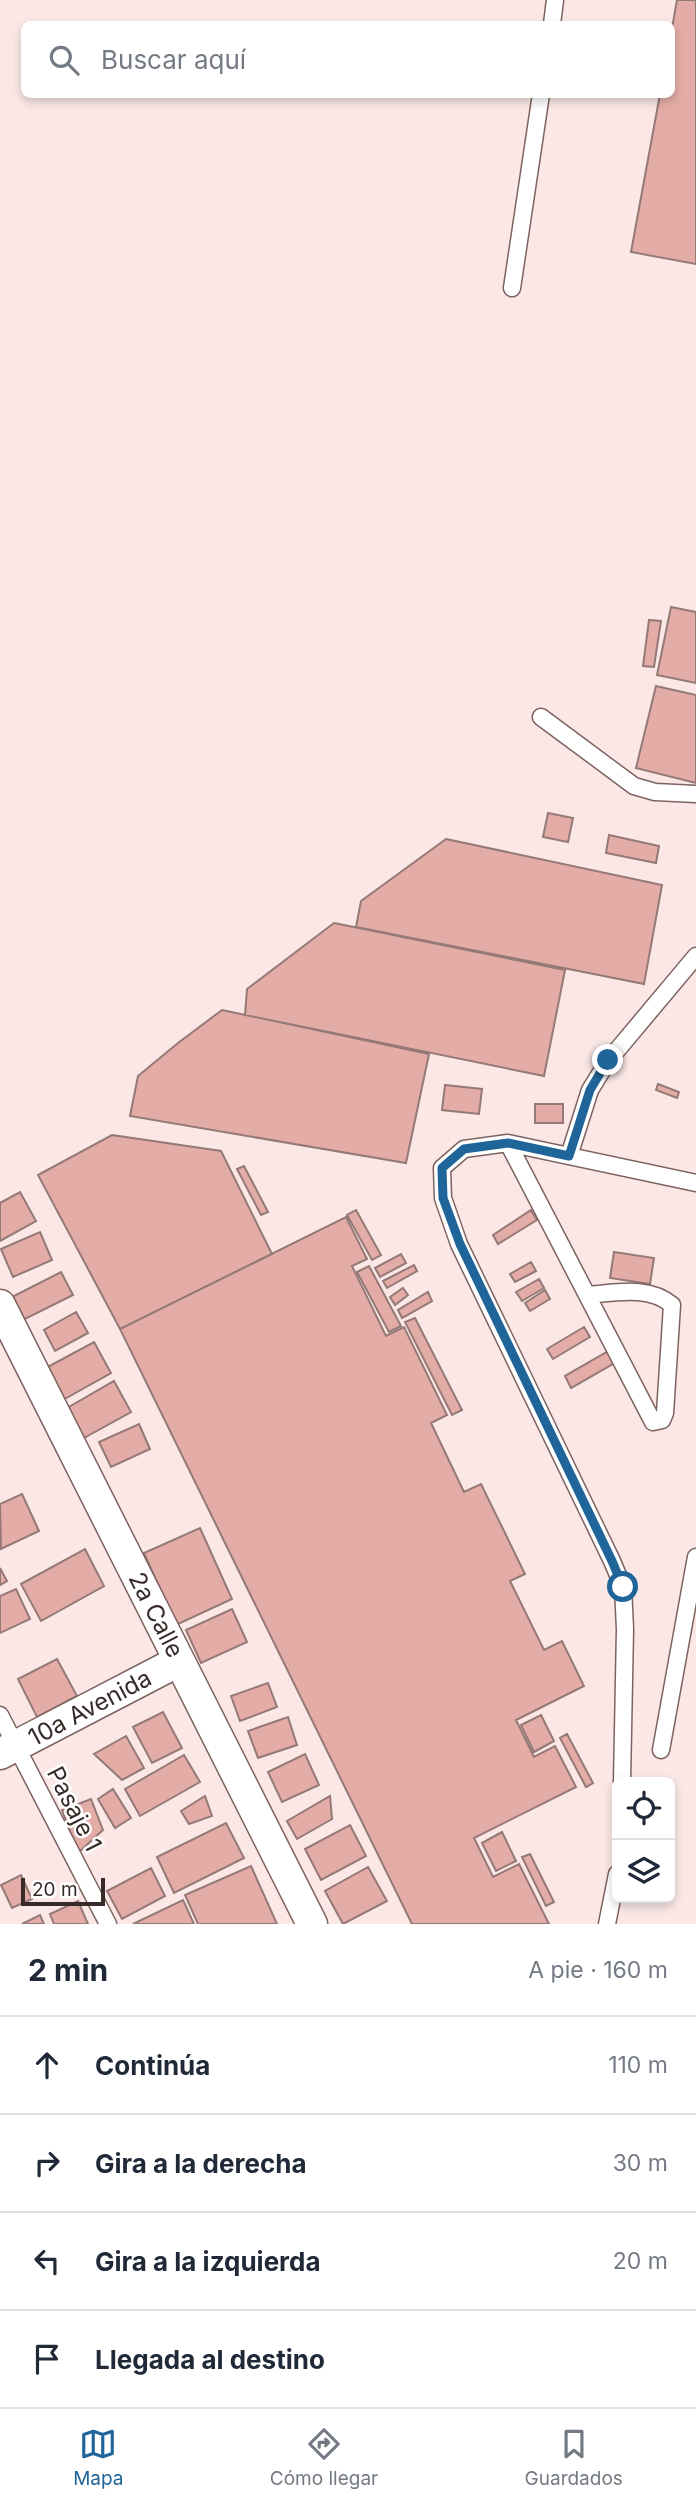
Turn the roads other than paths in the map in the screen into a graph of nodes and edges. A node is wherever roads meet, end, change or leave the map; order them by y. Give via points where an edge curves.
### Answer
1 (555, 0) edge
2 (552, 21) edge
3 (540, 98) edge
4 (512, 288) dead end
5 (541, 717) dead end
6 (696, 794) edge
7 (696, 956) edge
8 (508, 1143) junction
9 (569, 1156) junction
10 (696, 1182) edge
11 (587, 1295) junction
12 (0, 1305) edge
13 (696, 1557) edge
14 (179, 1661) junction
15 (0, 1715) edge
16 (8, 1750) edge
17 (661, 1750) dead end
18 (622, 1777) edge
19 (612, 1899) edge
20 (107, 1924) edge
21 (312, 1924) edge
22 (607, 1924) edge

1 - 2 lane
3 - 4 lane
5 - 6 lane via 634,786
7 - 9 lane via 608,1060 590,1090
8 - 9 lane
8 - 11 lane
8 - 18 lane via 464,1149 442,1168 443,1198 460,1244 623,1587
9 - 10 lane
11 - 11 lane via 653,1422 662,1420 672,1305 644,1292
12 - 14 street, 2a Calle
13 - 17 lane
14 - 16 street, 10a Avenida
14 - 21 street, 2a Calle
15 - 16 lane, Pasaje 1
16 - 20 lane, Pasaje 1
19 - 22 lane

